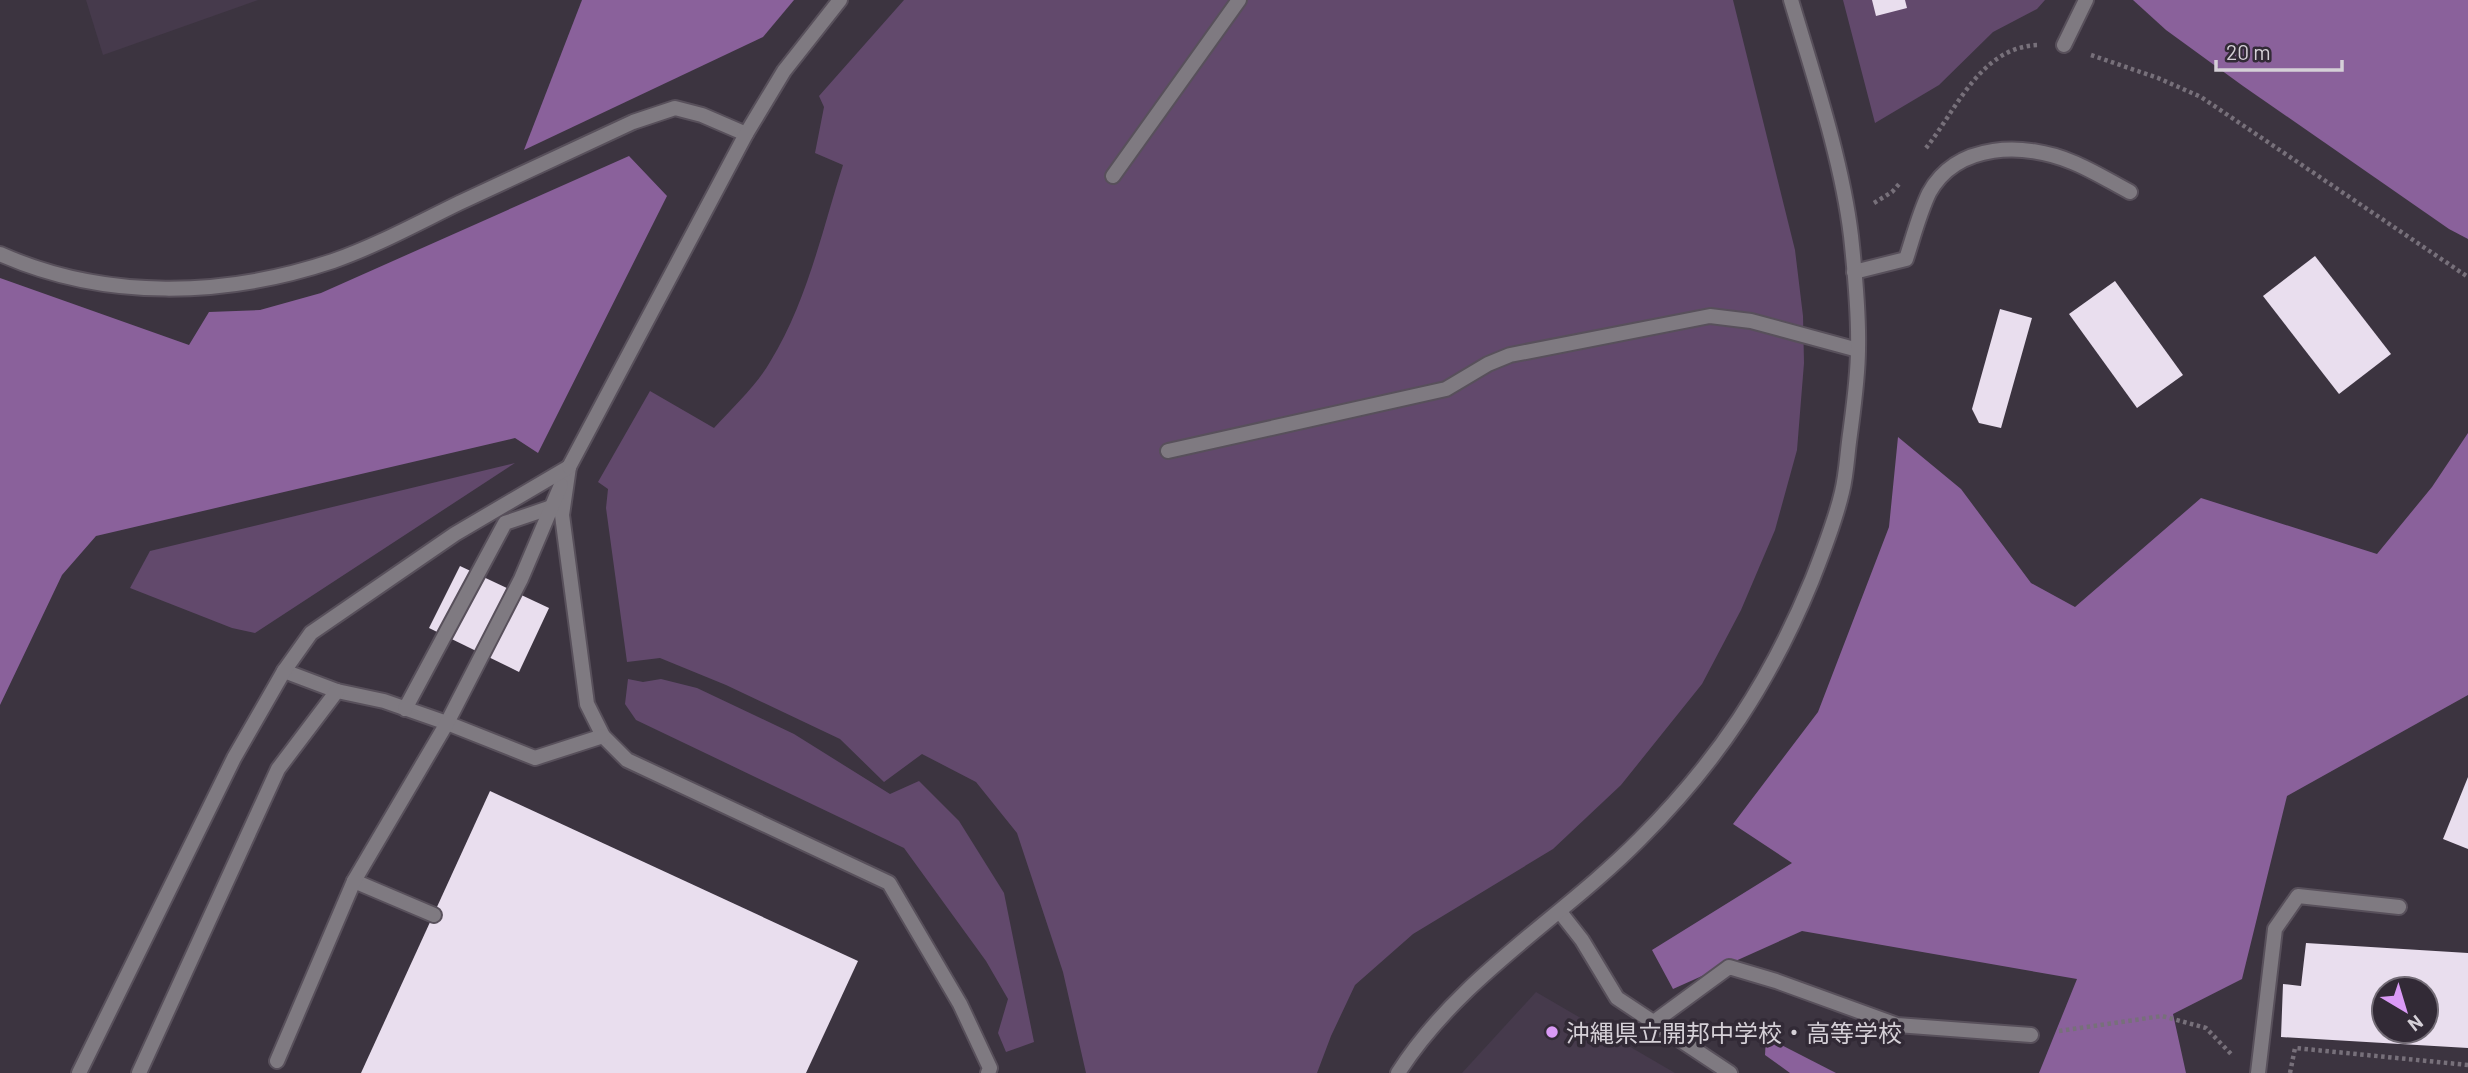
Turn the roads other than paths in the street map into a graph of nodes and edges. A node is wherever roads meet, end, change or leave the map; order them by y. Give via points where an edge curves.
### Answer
1 (840, 0) edge
2 (1239, 0) edge
3 (1791, 0) edge
4 (2086, 0) edge
5 (2064, 45) road end
6 (746, 134) junction
7 (1113, 176) dead end
8 (2130, 192) dead end
9 (0, 254) edge
10 (1854, 272) junction
11 (1858, 350) junction
12 (1168, 451) dead end
13 (569, 467) junction
14 (552, 507) junction
15 (285, 671) junction
16 (337, 691) junction
17 (405, 709) junction
18 (447, 723) junction
19 (603, 736) junction
20 (354, 881) junction
21 (2399, 907) dead end
22 (1560, 912) junction
23 (434, 915) dead end
24 (1654, 1022) junction
25 (2031, 1035) road end
26 (276, 1061) dead end
27 (79, 1073) edge
28 (139, 1073) edge
29 (988, 1073) edge
30 (1398, 1073) edge
31 (1730, 1073) edge
32 (2258, 1073) edge

1 - 6 street via 784,71
2 - 7 street
3 - 10 street via 1836,161
4 - 5 street
6 - 9 street via 675,108 633,122 335,260 219,287 153,289 89,283
6 - 13 street
8 - 10 street via 2071,161 2024,149 1982,151 1953,164 1930,192 1906,259
10 - 11 street
11 - 12 street via 1751,321 1710,316 1510,355 1446,389
11 - 22 street via 1842,491 1824,550 1776,660 1738,724 1692,783 1641,838
13 - 14 street
13 - 15 street via 454,534 311,634
13 - 19 street via 562,515 587,704
14 - 17 street via 505,523
14 - 18 street via 521,579
15 - 16 street
15 - 27 street via 234,758
16 - 17 street
16 - 28 street via 278,769
17 - 18 street
18 - 19 street via 535,758
18 - 20 street
19 - 29 street via 627,760 889,883 960,1004 990,1068
20 - 23 street
20 - 26 street
21 - 32 street via 2298,895 2276,929
22 - 24 street via 1617,998
22 - 30 street via 1489,968 1443,1015
24 - 25 street via 1729,967 1897,1025
24 - 31 street

